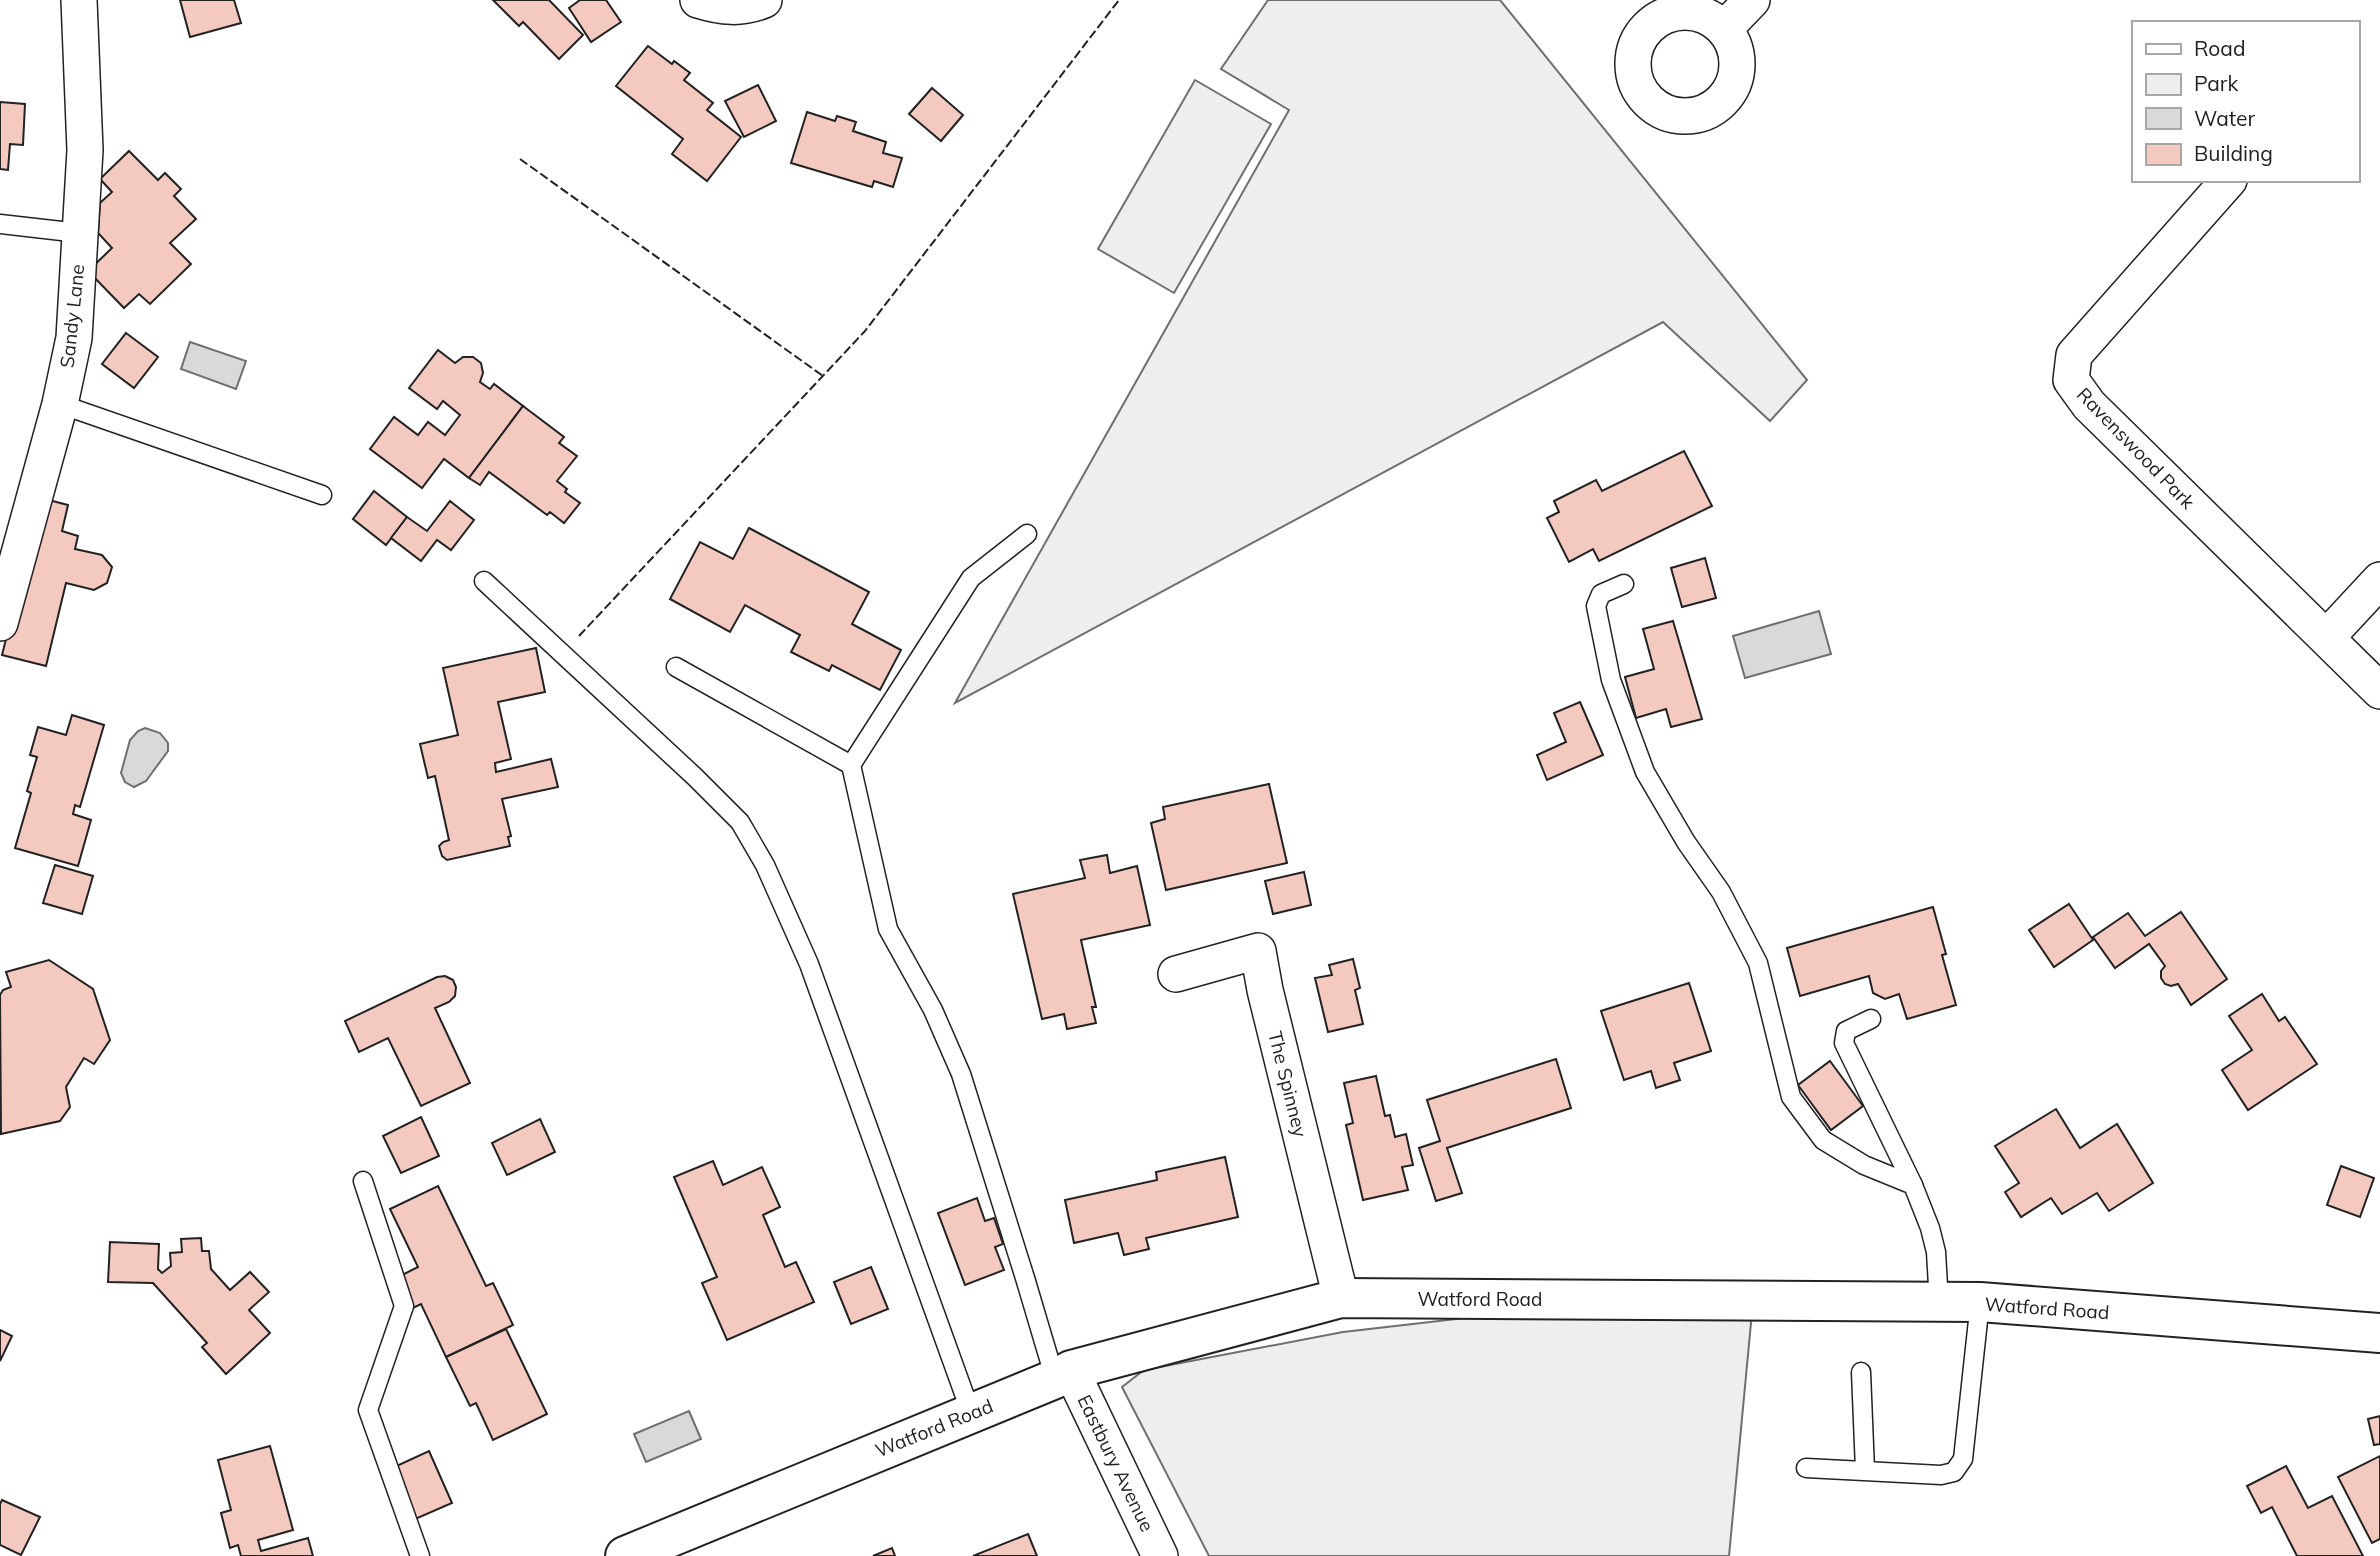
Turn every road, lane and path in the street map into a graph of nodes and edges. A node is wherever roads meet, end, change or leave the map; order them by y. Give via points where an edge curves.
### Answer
1 (79, 0) edge
2 (698, 0) edge
3 (764, 0) edge
4 (1752, 0) edge
5 (1724, 29) dead end
6 (2227, 182) edge
7 (0, 224) edge
8 (79, 233) junction
9 (60, 404) junction
10 (322, 495) dead end
11 (1027, 534) dead end
12 (2380, 580) edge
13 (484, 581) dead end
14 (1624, 584) dead end
15 (0, 623) edge
16 (2327, 636) junction
17 (676, 667) dead end
18 (2380, 691) edge
19 (851, 765) junction
20 (1176, 974) dead end
21 (1871, 1019) dead end
22 (363, 1181) dead end
23 (1913, 1185) junction
24 (1341, 1297) junction
25 (1980, 1302) junction
26 (1940, 1303) junction
27 (2380, 1334) edge
28 (1861, 1372) dead end
29 (1063, 1374) junction
30 (971, 1413) junction
31 (1806, 1468) dead end
32 (1865, 1470) junction
33 (420, 1556) edge
34 (625, 1556) edge
35 (1160, 1556) edge

1 - 8 street, Sandy Lane via 85,150
2 - 3 street via 724,7 751,6
4 - 5 street
6 - 16 street, Ravenswood Park via 2074,355 2071,380 2089,405
7 - 8 lane
8 - 9 street, Sandy Lane via 74,338
9 - 10 lane
9 - 15 street, Sandy Lane
11 - 19 lane via 971,578
12 - 16 street
13 - 30 lane via 695,777 740,822 759,854 809,964
14 - 23 lane via 1601,594 1596,606 1611,680 1645,772 1721,891 1758,963 1791,1097 1823,1140 1864,1165
16 - 18 street, Ravenswood Park
17 - 19 lane
19 - 29 lane via 888,929 933,1010 961,1074 1026,1278
20 - 24 street, The Spinney via 1258,951
21 - 23 lane via 1846,1031 1844,1043
22 - 33 lane via 404,1306 368,1410
23 - 26 lane via 1936,1252
24 - 26 main road, Watford Road
24 - 29 main road, Watford Road
25 - 26 main road, Watford Road
25 - 27 main road, Watford Road
25 - 32 lane via 1963,1459 1954,1472 1941,1475
28 - 32 lane
29 - 30 main road, Watford Road
29 - 35 street, Eastbury Avenue
30 - 34 main road, Watford Road
31 - 32 lane

